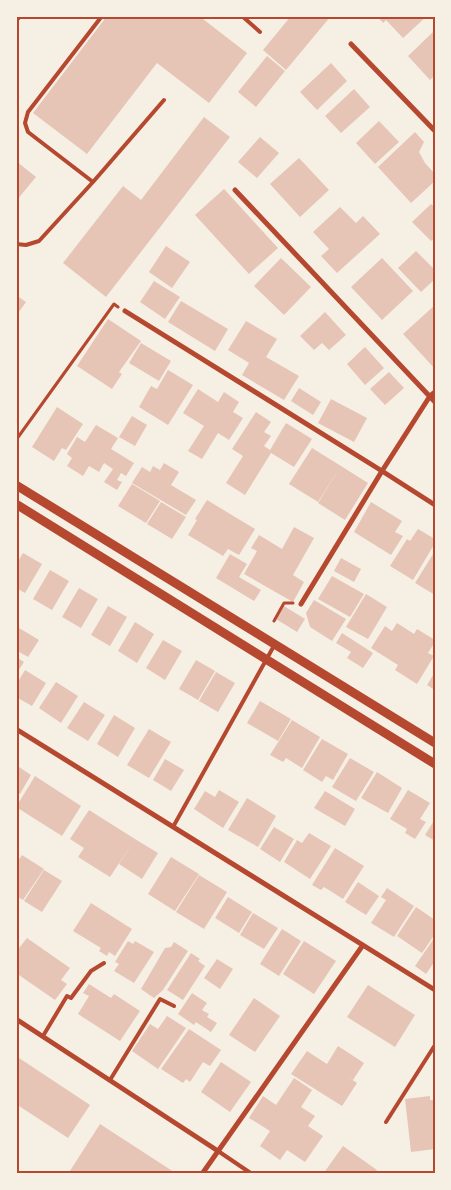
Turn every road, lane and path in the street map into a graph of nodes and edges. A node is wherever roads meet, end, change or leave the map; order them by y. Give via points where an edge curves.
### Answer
1 (102, 16) edge
2 (242, 16) edge
3 (260, 32) dead end
4 (351, 44) dead end
5 (164, 100) dead end
6 (435, 131) edge
7 (92, 182) junction
8 (234, 190) dead end
9 (16, 244) edge
10 (125, 311) joint
11 (433, 394) edge
12 (435, 402) edge
13 (16, 440) edge
14 (382, 471) junction
15 (16, 485) edge
16 (16, 504) edge
17 (435, 505) edge
18 (301, 604) joint
19 (274, 621) dead end
20 (275, 644) junction
21 (266, 659) junction
22 (16, 729) edge
23 (435, 743) edge
24 (435, 764) edge
25 (173, 827) junction
26 (363, 945) junction
27 (104, 963) dead end
28 (435, 990) edge
29 (174, 1006) dead end
30 (16, 1019) edge
31 (42, 1036) junction
32 (435, 1045) edge
33 (110, 1080) junction
34 (386, 1122) dead end
35 (218, 1151) junction
36 (202, 1174) edge
37 (252, 1174) edge

1 - 7 lane via 28,112 25,124 28,132
2 - 3 lane
4 - 6 street
5 - 7 lane
7 - 9 lane via 39,241
8 - 11 street
10 - 13 path via 114,304
10 - 14 street
11 - 12 street
11 - 14 street
14 - 17 street
14 - 18 street
15 - 20 street
16 - 21 street
18 - 19 path via 284,602
20 - 21 lane
20 - 23 street
21 - 24 street
21 - 25 lane
22 - 25 street
25 - 26 street
26 - 28 street
26 - 35 street
27 - 31 lane via 91,971 71,998 67,996
29 - 33 lane via 160,999
30 - 31 street
31 - 33 street
32 - 34 lane
33 - 35 street
35 - 36 street
35 - 37 lane

